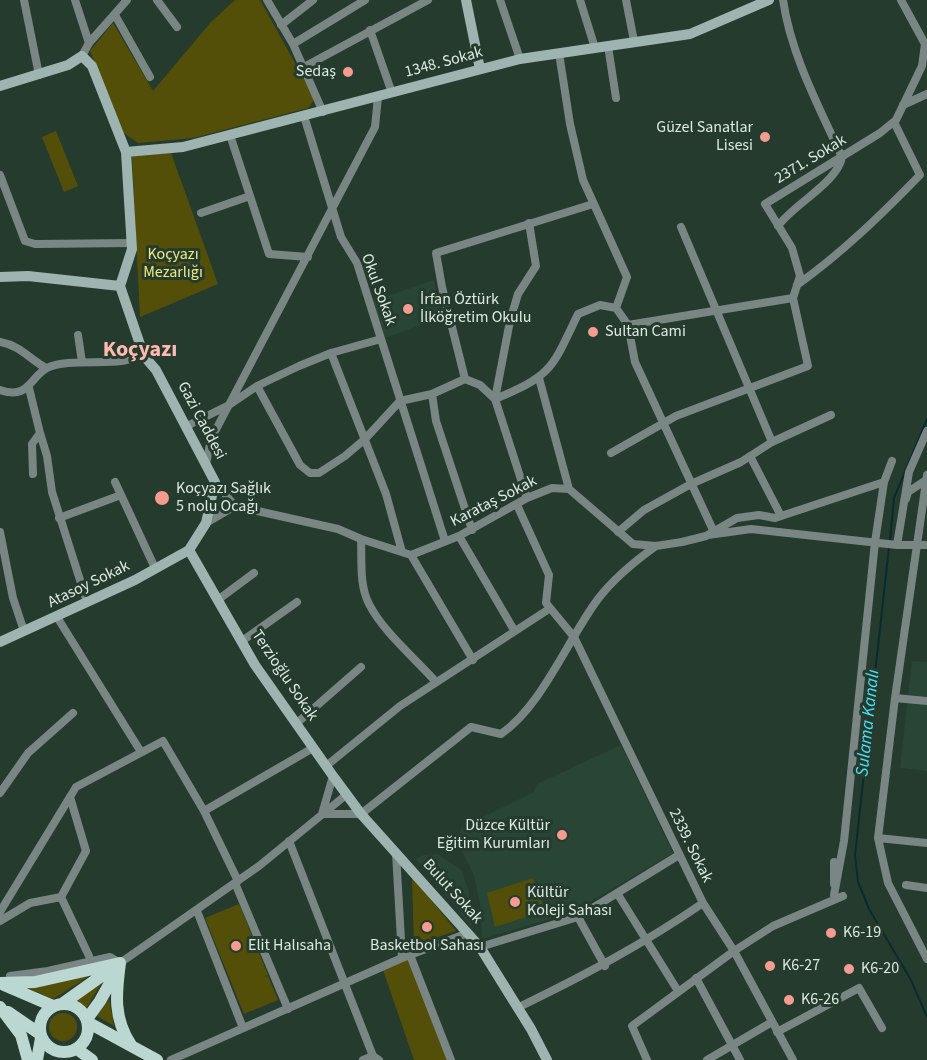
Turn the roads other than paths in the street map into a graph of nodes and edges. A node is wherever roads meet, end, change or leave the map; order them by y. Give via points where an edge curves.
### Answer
1 (24, 0) edge
2 (75, 0) edge
3 (157, 0) edge
4 (267, 0) edge
5 (313, 0) edge
6 (365, 0) edge
7 (428, 0) edge
8 (466, 0) edge
9 (500, 0) edge
10 (580, 0) edge
11 (626, 0) edge
12 (769, 0) edge
13 (783, 0) edge
14 (901, 0) edge
15 (125, 1) edge
16 (115, 15) junction
17 (282, 25) junction
18 (177, 27) dead end
19 (370, 30) junction
20 (634, 42) junction
21 (89, 43) junction
22 (293, 44) junction
23 (608, 46) junction
24 (595, 48) junction
25 (559, 53) junction
26 (82, 56) junction
27 (520, 59) junction
28 (304, 66) junction
29 (480, 69) junction
30 (39, 75) junction
31 (150, 77) dead end
32 (0, 86) edge
33 (392, 93) junction
34 (927, 94) edge
35 (378, 97) junction
36 (615, 98) dead end
37 (903, 105) junction
38 (323, 112) junction
39 (304, 116) junction
40 (894, 122) junction
41 (230, 135) junction
42 (126, 152) junction
43 (842, 157) junction
44 (0, 175) edge
45 (250, 196) junction
46 (593, 204) junction
47 (333, 210) junction
48 (201, 213) dead end
49 (529, 223) junction
50 (778, 226) junction
51 (681, 227) dead end
52 (132, 243) junction
53 (308, 257) junction
54 (0, 277) edge
55 (797, 285) junction
56 (120, 286) junction
57 (793, 298) junction
58 (616, 308) junction
59 (718, 311) junction
60 (628, 325) junction
61 (78, 335) dead end
62 (381, 339) junction
63 (0, 342) edge
64 (330, 353) junction
65 (144, 356) junction
66 (82, 362) junction
67 (46, 368) junction
68 (539, 378) junction
69 (465, 379) junction
70 (257, 386) junction
71 (29, 388) junction
72 (750, 389) junction
73 (0, 390) edge
74 (432, 394) junction
75 (495, 399) junction
76 (400, 402) junction
77 (229, 405) junction
78 (831, 415) dead end
79 (663, 424) junction
80 (187, 426) junction
81 (927, 431) edge
82 (40, 433) junction
83 (365, 439) junction
84 (772, 442) junction
85 (611, 453) dead end
86 (750, 456) junction
87 (892, 461) dead end
88 (206, 464) junction
89 (33, 474) dead end
90 (926, 477) edge
91 (115, 482) dead end
92 (215, 482) junction
93 (884, 482) junction
94 (691, 484) junction
95 (569, 489) junction
96 (121, 495) junction
97 (527, 498) junction
98 (517, 505) junction
99 (235, 506) junction
100 (781, 516) junction
101 (60, 518) junction
102 (206, 523) junction
103 (472, 530) junction
104 (713, 530) junction
105 (0, 532) edge
106 (618, 532) junction
107 (459, 536) junction
108 (706, 536) junction
109 (360, 539) junction
110 (445, 541) junction
111 (877, 542) junction
112 (898, 545) junction
113 (923, 545) edge
114 (656, 546) junction
115 (189, 550) junction
116 (402, 552) junction
117 (411, 555) junction
118 (155, 568) junction
119 (254, 573) dead end
120 (219, 599) junction
121 (87, 602) junction
122 (297, 602) dead end
123 (549, 609) junction
124 (57, 617) junction
125 (514, 630) junction
126 (24, 631) junction
127 (574, 637) junction
128 (242, 641) junction
129 (0, 642) edge
130 (472, 660) junction
131 (361, 667) dead end
132 (436, 682) junction
133 (895, 698) junction
134 (927, 701) edge
135 (73, 713) dead end
136 (297, 723) junction
137 (313, 748) junction
138 (141, 752) junction
139 (326, 766) junction
140 (333, 776) junction
141 (0, 793) edge
142 (346, 795) junction
143 (70, 797) junction
144 (204, 811) junction
145 (322, 814) junction
146 (361, 814) junction
147 (878, 838) junction
148 (289, 841) junction
149 (927, 843) edge
150 (396, 853) junction
151 (679, 855) junction
152 (834, 862) dead end
153 (237, 882) junction
154 (906, 885) dead end
155 (927, 888) edge
156 (617, 893) junction
157 (843, 896) dead end
158 (61, 897) junction
159 (4, 898) edge
160 (833, 898) junction
161 (703, 903) junction
162 (197, 911) junction
163 (0, 912) edge
164 (578, 917) junction
165 (0, 921) edge
166 (468, 933) junction
167 (647, 941) junction
168 (480, 947) junction
169 (734, 951) junction
170 (89, 956) dead end
171 (406, 957) junction
172 (927, 959) edge
173 (120, 963) junction
174 (605, 966) junction
175 (696, 978) junction
176 (5, 979) edge
177 (345, 984) junction
178 (678, 991) junction
179 (57, 1005) junction
180 (0, 1007) edge
181 (517, 1008) junction
182 (288, 1009) junction
183 (88, 1021) junction
184 (772, 1022) junction
185 (243, 1028) junction
186 (882, 1028) dead end
187 (777, 1032) junction
188 (41, 1036) junction
189 (732, 1044) junction
190 (130, 1045) junction
191 (70, 1054) edge
192 (376, 1058) edge
193 (28, 1060) edge
194 (37, 1060) edge
195 (92, 1060) edge
196 (157, 1060) edge
197 (171, 1060) edge
198 (363, 1060) edge
199 (451, 1060) edge
200 (547, 1060) edge
201 (647, 1060) edge
202 (707, 1060) edge
203 (740, 1060) edge
204 (793, 1060) edge

1 - 30 street
2 - 21 street
3 - 18 street
4 - 17 street
5 - 17 street
6 - 22 street
7 - 19 street
8 - 29 street
9 - 27 street
10 - 24 street
11 - 20 street
12 - 20 street, 1348. Sokak via 690,34
13 - 43 street via 796,52
14 - 37 street, 2371. Sokak via 925,44 922,66
15 - 16 street
16 - 21 street
16 - 31 street
17 - 22 street
19 - 28 street
19 - 33 street
20 - 23 street, 1348. Sokak
21 - 26 street
22 - 28 street
23 - 24 street, 1348. Sokak
23 - 36 street
24 - 25 street, 1348. Sokak
25 - 27 street, 1348. Sokak
25 - 46 street via 570,124
26 - 30 street
26 - 42 street via 92,66
27 - 29 street, 1348. Sokak
28 - 38 street
29 - 33 street, 1348. Sokak
30 - 32 street
33 - 35 street, 1348. Sokak
34 - 37 street
35 - 38 street, 1348. Sokak
35 - 47 street via 375,127
37 - 40 street, 2371. Sokak
38 - 39 street, 1348. Sokak
39 - 41 street, 1348. Sokak
39 - 47 street, Okul Sokak
40 - 43 street, 2371. Sokak
40 - 55 street via 920,175 824,267
41 - 42 street, 1348. Sokak via 183,147
41 - 45 street
42 - 52 street
43 - 50 street via 840,169
43 - 50 street, 2371. Sokak via 765,204
44 - 52 street via 25,241
45 - 48 street
45 - 53 street via 269,254
46 - 49 street
46 - 58 street via 627,277
47 - 53 street
47 - 62 street, Okul Sokak via 340,237 357,263
49 - 69 street via 436,253
49 - 75 street via 536,266 515,303
50 - 55 street, 2371. Sokak via 792,248 800,276
51 - 59 street
52 - 56 street
53 - 77 street
54 - 56 street via 28,276
55 - 57 street, 2371. Sokak
56 - 65 street, Gazi Caddesi
57 - 59 street
57 - 72 street via 808,366
58 - 60 street
58 - 68 street via 600,305 578,314 553,367
59 - 60 street
59 - 72 street
60 - 79 street via 635,362
61 - 66 street
62 - 64 street, Okul Sokak
62 - 76 street
63 - 67 street via 16,345 29,359
64 - 70 street, Okul Sokak
64 - 83 street
65 - 66 street
65 - 80 street, Gazi Caddesi
66 - 67 street
67 - 71 street
68 - 75 street
68 - 95 street
69 - 74 street
69 - 75 street via 480,385
70 - 77 street, Okul Sokak
70 - 83 street via 300,465 310,473 319,473
71 - 73 street
71 - 82 street
72 - 79 street
72 - 84 street
74 - 76 street
74 - 103 street via 436,421
75 - 97 street
76 - 83 street
76 - 110 street
77 - 80 street, Okul Sokak
77 - 88 street via 211,439
78 - 84 street
79 - 85 street
79 - 94 street
80 - 88 street, Gazi Caddesi
81 - 112 street via 909,472
82 - 89 street via 32,444
82 - 101 street
83 - 116 street
84 - 86 street
86 - 94 street
86 - 100 street
87 - 93 street
88 - 92 street, Gazi Caddesi
90 - 112 street via 907,497
90 - 113 street
91 - 96 street
92 - 99 street
92 - 102 street, Gazi Caddesi
93 - 100 street
93 - 111 street
94 - 104 street
94 - 106 street via 644,510
95 - 97 street, Karataş Sokak via 552,488
95 - 106 street
96 - 101 street
96 - 118 street
97 - 98 street, Karataş Sokak
98 - 103 street, Karataş Sokak
98 - 123 street via 549,575
99 - 102 street
99 - 109 street via 338,529
100 - 104 street via 737,518
101 - 121 street
102 - 115 street, Gazi Caddesi
103 - 107 street, Karataş Sokak
104 - 108 street
105 - 126 street
106 - 114 street via 633,544
107 - 110 street, Karataş Sokak
107 - 125 street
108 - 111 street via 751,529
108 - 114 street
109 - 116 street
109 - 132 street via 368,603
110 - 117 street, Karataş Sokak
111 - 112 street
111 - 160 street via 844,841
112 - 113 street
113 - 133 street
114 - 127 street via 630,565 598,598
115 - 118 street, Atasoy Sokak
115 - 120 street, Terzioğlu Sokak
116 - 117 street
117 - 130 street
118 - 121 street, Atasoy Sokak
119 - 120 street
120 - 128 street, Terzioğlu Sokak
121 - 124 street, Atasoy Sokak
122 - 128 street
123 - 125 street
123 - 127 street, 2339. Sokak
124 - 126 street, Atasoy Sokak
124 - 138 street
125 - 130 street
126 - 129 street, Atasoy Sokak
127 - 146 street via 548,680 512,726 501,734 471,727
127 - 151 street, 2339. Sokak
128 - 136 street, Terzioğlu Sokak
130 - 132 street
131 - 136 street
132 - 139 street
133 - 134 street
133 - 147 street
135 - 141 street via 28,753
136 - 137 street, Terzioğlu Sokak
137 - 139 street, Terzioğlu Sokak
137 - 144 street
138 - 143 street via 76,787
138 - 144 street via 163,741
139 - 140 street, Terzioğlu Sokak
140 - 142 street, Terzioğlu Sokak
140 - 145 street
142 - 145 street
142 - 146 street, Terzioğlu Sokak
143 - 158 street via 86,851
143 - 159 street
144 - 153 street
145 - 146 street
145 - 148 street
146 - 150 street, Bulut Sokak
147 - 149 street
147 - 172 street via 888,883
148 - 153 street
148 - 177 street
150 - 166 street, Bulut Sokak
150 - 171 street
151 - 156 street
151 - 161 street, 2339. Sokak
152 - 160 street
153 - 162 street
153 - 182 street
154 - 155 street
156 - 164 street
156 - 167 street
157 - 160 street
158 - 165 street via 30,903
158 - 170 street
159 - 163 street
160 - 169 street via 773,926
161 - 167 street
161 - 169 street, 2339. Sokak
162 - 173 street
162 - 185 street
164 - 168 street
164 - 174 street
166 - 168 street, Bulut Sokak
166 - 171 street
167 - 174 street
167 - 178 street
168 - 181 street, Bulut Sokak
169 - 175 street
169 - 184 street, 2339. Sokak
171 - 177 street
171 - 199 street
173 - 176 main road via 35,982
173 - 179 main road
173 - 183 main road
173 - 190 main road via 115,1000
174 - 181 street
175 - 178 street
175 - 189 street
176 - 179 main road
177 - 182 street
177 - 192 street
178 - 201 street via 632,1026
179 - 183 main road via 73,1006
179 - 188 main road via 41,1019
180 - 188 main road
180 - 193 main road via 21,1035
181 - 200 street, Bulut Sokak
182 - 185 street
183 - 190 main road
183 - 191 main road via 87,1037
184 - 187 street, 2339. Sokak
184 - 189 street
185 - 197 street
186 - 187 street via 859,988
187 - 204 street, 2339. Sokak
188 - 191 main road via 56,1052
188 - 194 main road
189 - 202 street
189 - 203 street
190 - 196 main road
191 - 195 main road
192 - 198 street

